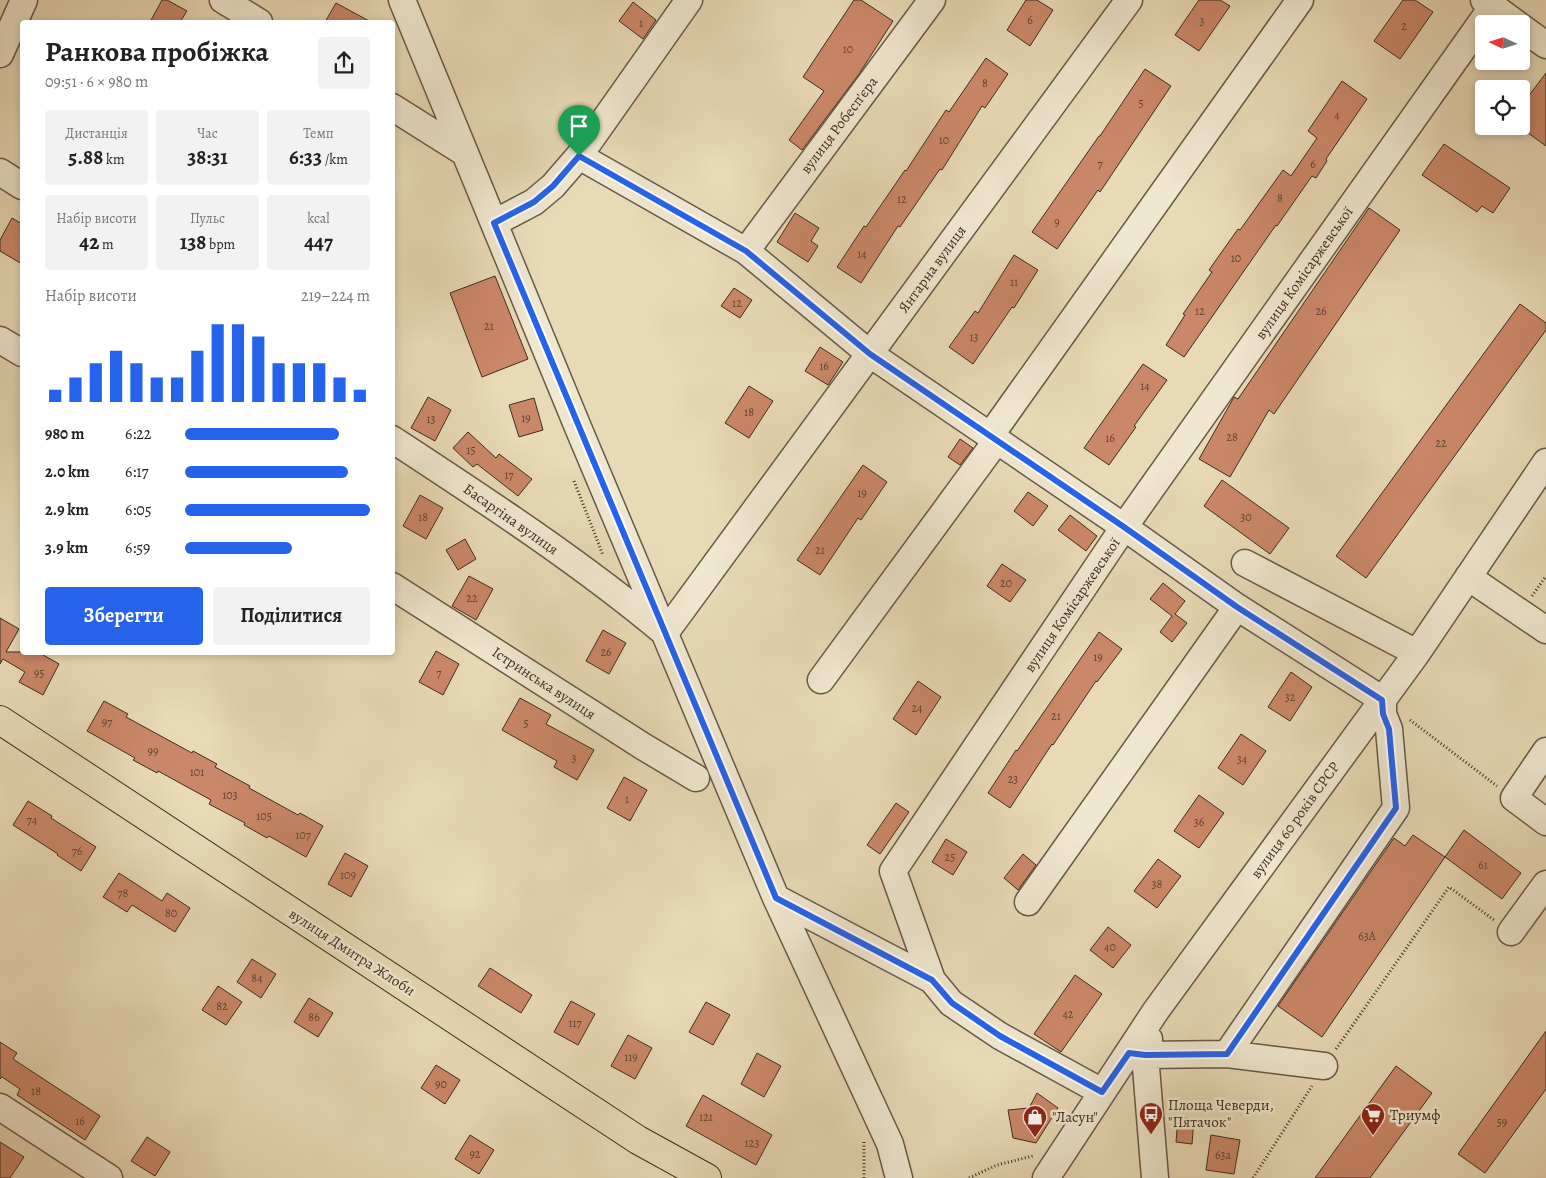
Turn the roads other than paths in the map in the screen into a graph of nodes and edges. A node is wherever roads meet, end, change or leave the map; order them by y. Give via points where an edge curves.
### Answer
1 (24, 0) edge
2 (223, 0) edge
3 (402, 0) edge
4 (689, 0) edge
5 (932, 0) edge
6 (1129, 0) edge
7 (1300, 0) edge
8 (1488, 3) edge
9 (1505, 15) edge
10 (255, 20) edge
11 (1530, 33) edge
12 (1546, 45) edge
13 (0, 54) edge
14 (395, 109) edge
15 (465, 153) junction
16 (579, 156) junction
17 (0, 172) edge
18 (20, 185) edge
19 (494, 223) junction
20 (746, 251) junction
21 (0, 340) edge
22 (20, 352) edge
23 (870, 354) junction
24 (994, 438) junction
25 (395, 441) edge
26 (1546, 462) edge
27 (1124, 527) junction
28 (1245, 563) dead end
29 (1468, 577) junction
30 (395, 588) edge
31 (1237, 607) junction
32 (1546, 630) edge
33 (665, 634) junction
34 (1418, 653) junction
35 (821, 680) dead end
36 (1382, 700) junction
37 (0, 720) edge
38 (1546, 751) edge
39 (696, 778) dead end
40 (1546, 822) edge
41 (1546, 884) edge
42 (776, 898) junction
43 (1028, 902) dead end
44 (1511, 932) road end
45 (932, 980) junction
46 (1137, 1054) junction
47 (1227, 1054) junction
48 (1324, 1066) road end
49 (1102, 1092) junction
50 (0, 1107) edge
51 (109, 1178) edge
52 (707, 1178) edge
53 (899, 1178) edge
54 (1046, 1178) edge
55 (1155, 1178) edge

1 - 13 street
2 - 10 street
3 - 15 street
4 - 16 street
5 - 20 street, вулиця Робесп'єра
6 - 23 street, Янтарна вулиця
7 - 24 street
8 - 9 street
8 - 27 street, вулиця Комісаржевської
11 - 12 street
14 - 15 street
15 - 19 street
16 - 19 street via 534,202
16 - 20 street
17 - 18 street
19 - 33 street
20 - 23 street
21 - 22 street
23 - 24 street
23 - 33 street, Янтарна вулиця
24 - 27 street
24 - 35 street
25 - 33 street, Басаргіна вулиця via 491,504 628,602
26 - 29 street, вулиця 60 років СРСР
27 - 31 street
27 - 45 street, вулиця Комісаржевської via 893,871
28 - 34 street
29 - 32 street
29 - 34 street, вулиця 60 років СРСР
30 - 39 street, Істринська вулиця
31 - 36 street
31 - 43 street
33 - 42 street
34 - 36 street, вулиця 60 років СРСР
36 - 46 street, вулиця 60 років СРСР via 1156,1012
36 - 47 street via 1389,729 1396,808
37 - 52 main road, вулиця Дмитра Жлоби via 638,1140
38 - 40 street via 1514,798
41 - 44 street
42 - 45 street
42 - 53 street via 890,1144
45 - 49 street, вулиця Комісаржевської via 952,1003 1000,1036
46 - 47 street
46 - 49 street, вулиця 60 років СРСР
46 - 55 street
47 - 48 street
49 - 54 street, вулиця 60 років СРСР
50 - 51 street

